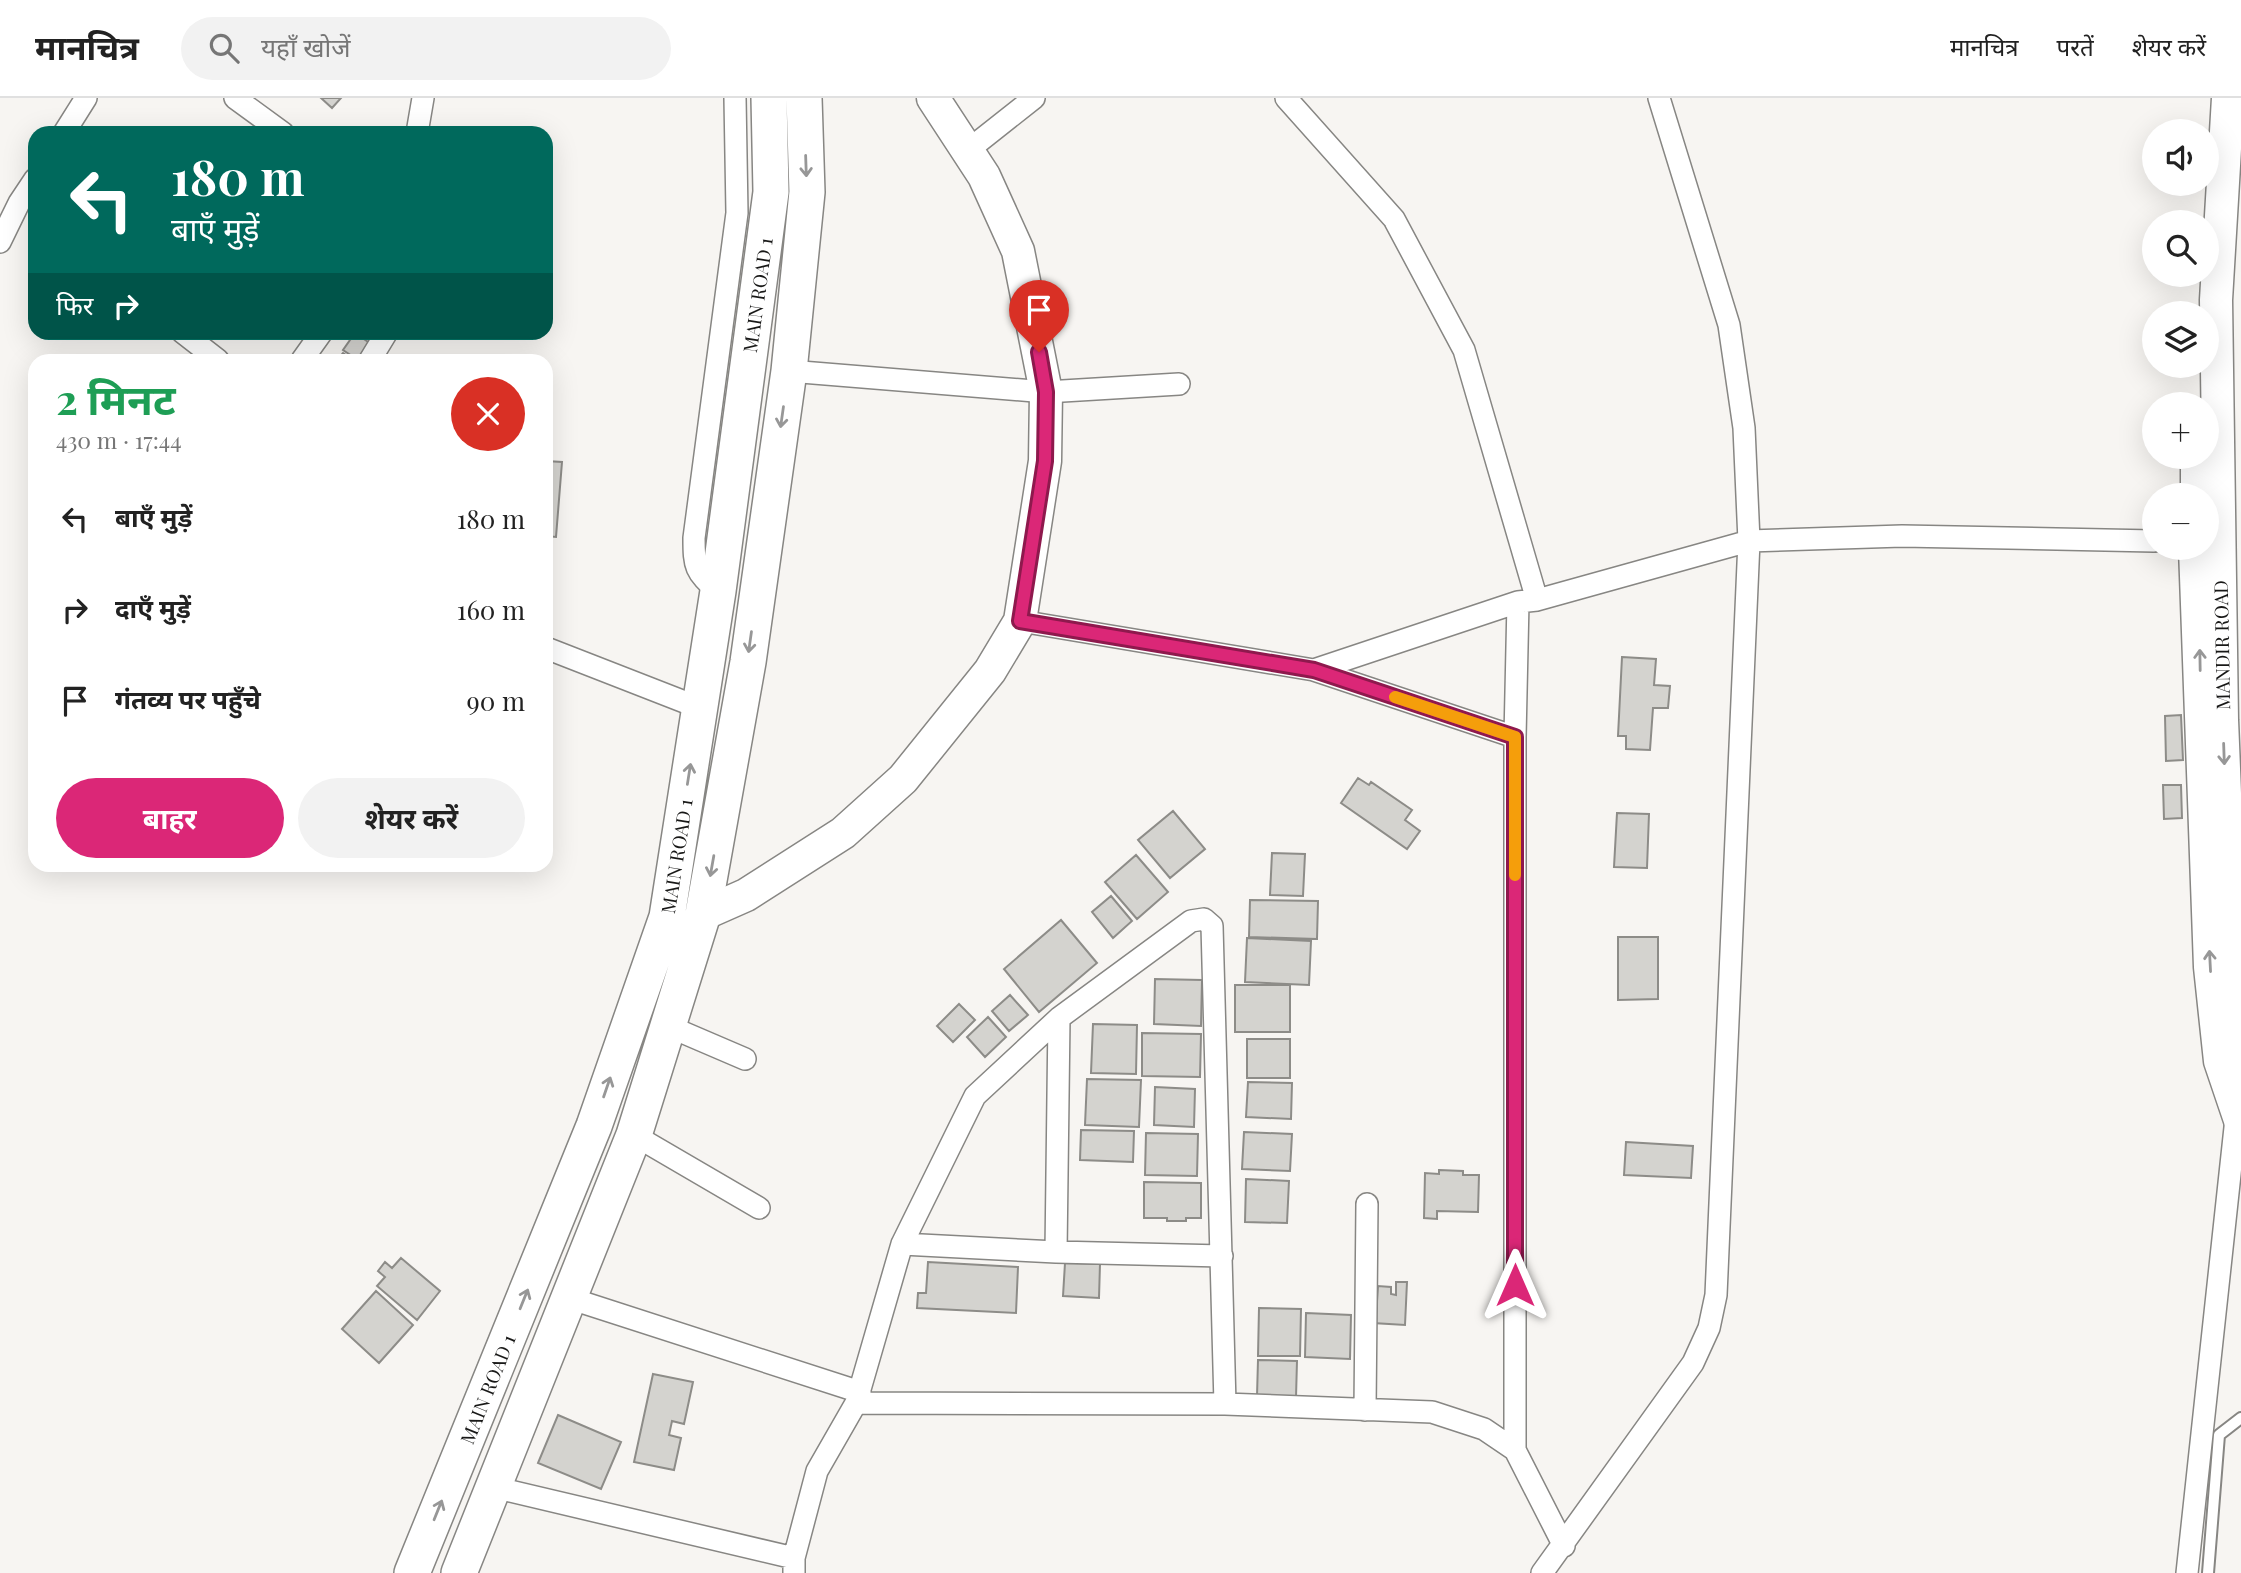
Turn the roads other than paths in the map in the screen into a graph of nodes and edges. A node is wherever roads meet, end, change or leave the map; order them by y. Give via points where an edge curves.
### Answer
1 (86, 98) edge
2 (235, 98) edge
3 (423, 98) edge
4 (735, 98) edge
5 (769, 98) edge
6 (804, 98) edge
7 (933, 98) edge
8 (1034, 98) edge
9 (1286, 98) edge
10 (1659, 98) edge
11 (2207, 98) edge
12 (2228, 98) edge
13 (2206, 119) edge
14 (68, 126) edge
15 (273, 126) edge
16 (418, 126) edge
17 (967, 151) junction
18 (27, 209) edge
19 (0, 242) edge
20 (192, 340) edge
21 (210, 354) edge
22 (789, 371) junction
23 (1179, 384) dead end
24 (1046, 392) junction
25 (1749, 541) junction
26 (2142, 541) edge
27 (2195, 560) edge
28 (718, 591) junction
29 (1527, 601) junction
30 (1020, 621) junction
31 (553, 651) edge
32 (1314, 670) junction
33 (700, 708) junction
34 (1515, 737) junction
35 (704, 914) junction
36 (1059, 1018) junction
37 (668, 1026) junction
38 (745, 1059) dead end
39 (2241, 1066) edge
40 (2241, 1076) edge
41 (2239, 1117) edge
42 (634, 1135) junction
43 (1367, 1204) dead end
44 (760, 1208) dead end
45 (902, 1244) junction
46 (1056, 1252) junction
47 (1223, 1256) junction
48 (569, 1298) junction
49 (858, 1398) junction
50 (1225, 1404) junction
51 (1365, 1410) junction
52 (2241, 1418) edge
53 (1515, 1450) junction
54 (493, 1487) junction
55 (1564, 1546) junction
56 (794, 1566) edge
57 (412, 1573) edge
58 (458, 1573) edge
59 (1542, 1573) edge
60 (2187, 1573) edge
61 (2208, 1573) edge

1 - 14 street
2 - 15 street
3 - 16 street
4 - 28 street via 737,213 694,538 694,563
5 - 28 main road, MAIN ROAD 1 via 771,192
6 -> 22 main road, MAIN ROAD 1 via 807,192
7 - 17 street
8 - 17 street
9 - 29 street via 1394,219 1464,350
10 - 25 street via 1729,325 1744,428
11 - 13 street
12 -> 39 street, MANDIR ROAD via 2217,300 2222,720 2233,989
17 - 24 street via 984,176 1018,251
18 - 19 street
20 - 21 street
22 - 24 street
22 -> 35 main road, MAIN ROAD 1 via 748,662
23 - 24 street
24 - 30 street via 1045,461
25 - 26 street via 1902,536
25 - 29 street
25 - 55 street via 1716,1295 1709,1328 1693,1363
41 -> 27 street, MANDIR ROAD via 2220,1061 2210,967
28 - 33 main road, MAIN ROAD 1
29 - 32 street
29 - 34 street
30 - 32 street
30 - 35 street via 990,671 903,779 843,833 746,895
31 - 33 street
32 - 34 street
57 -> 33 main road, MAIN ROAD 1 via 594,1126 667,917
34 - 53 street
35 - 37 main road, MAIN ROAD 1
36 - 45 street via 975,1096
36 - 46 street
36 - 47 street via 1191,921 1204,919 1212,926
37 - 38 street
37 - 42 main road, MAIN ROAD 1
40 - 41 street
41 - 60 street
42 - 44 street
42 - 48 main road, MAIN ROAD 1
43 - 51 street
45 - 46 street
45 - 49 street
46 - 47 street
47 - 50 street
48 - 49 street
48 - 54 main road, MAIN ROAD 1
49 - 50 street
49 - 56 street via 817,1471
50 - 51 street
51 - 53 street via 1432,1412 1485,1429
52 - 61 lane via 2219,1435
53 - 55 street
54 - 56 street
54 - 58 main road, MAIN ROAD 1
55 - 59 street

